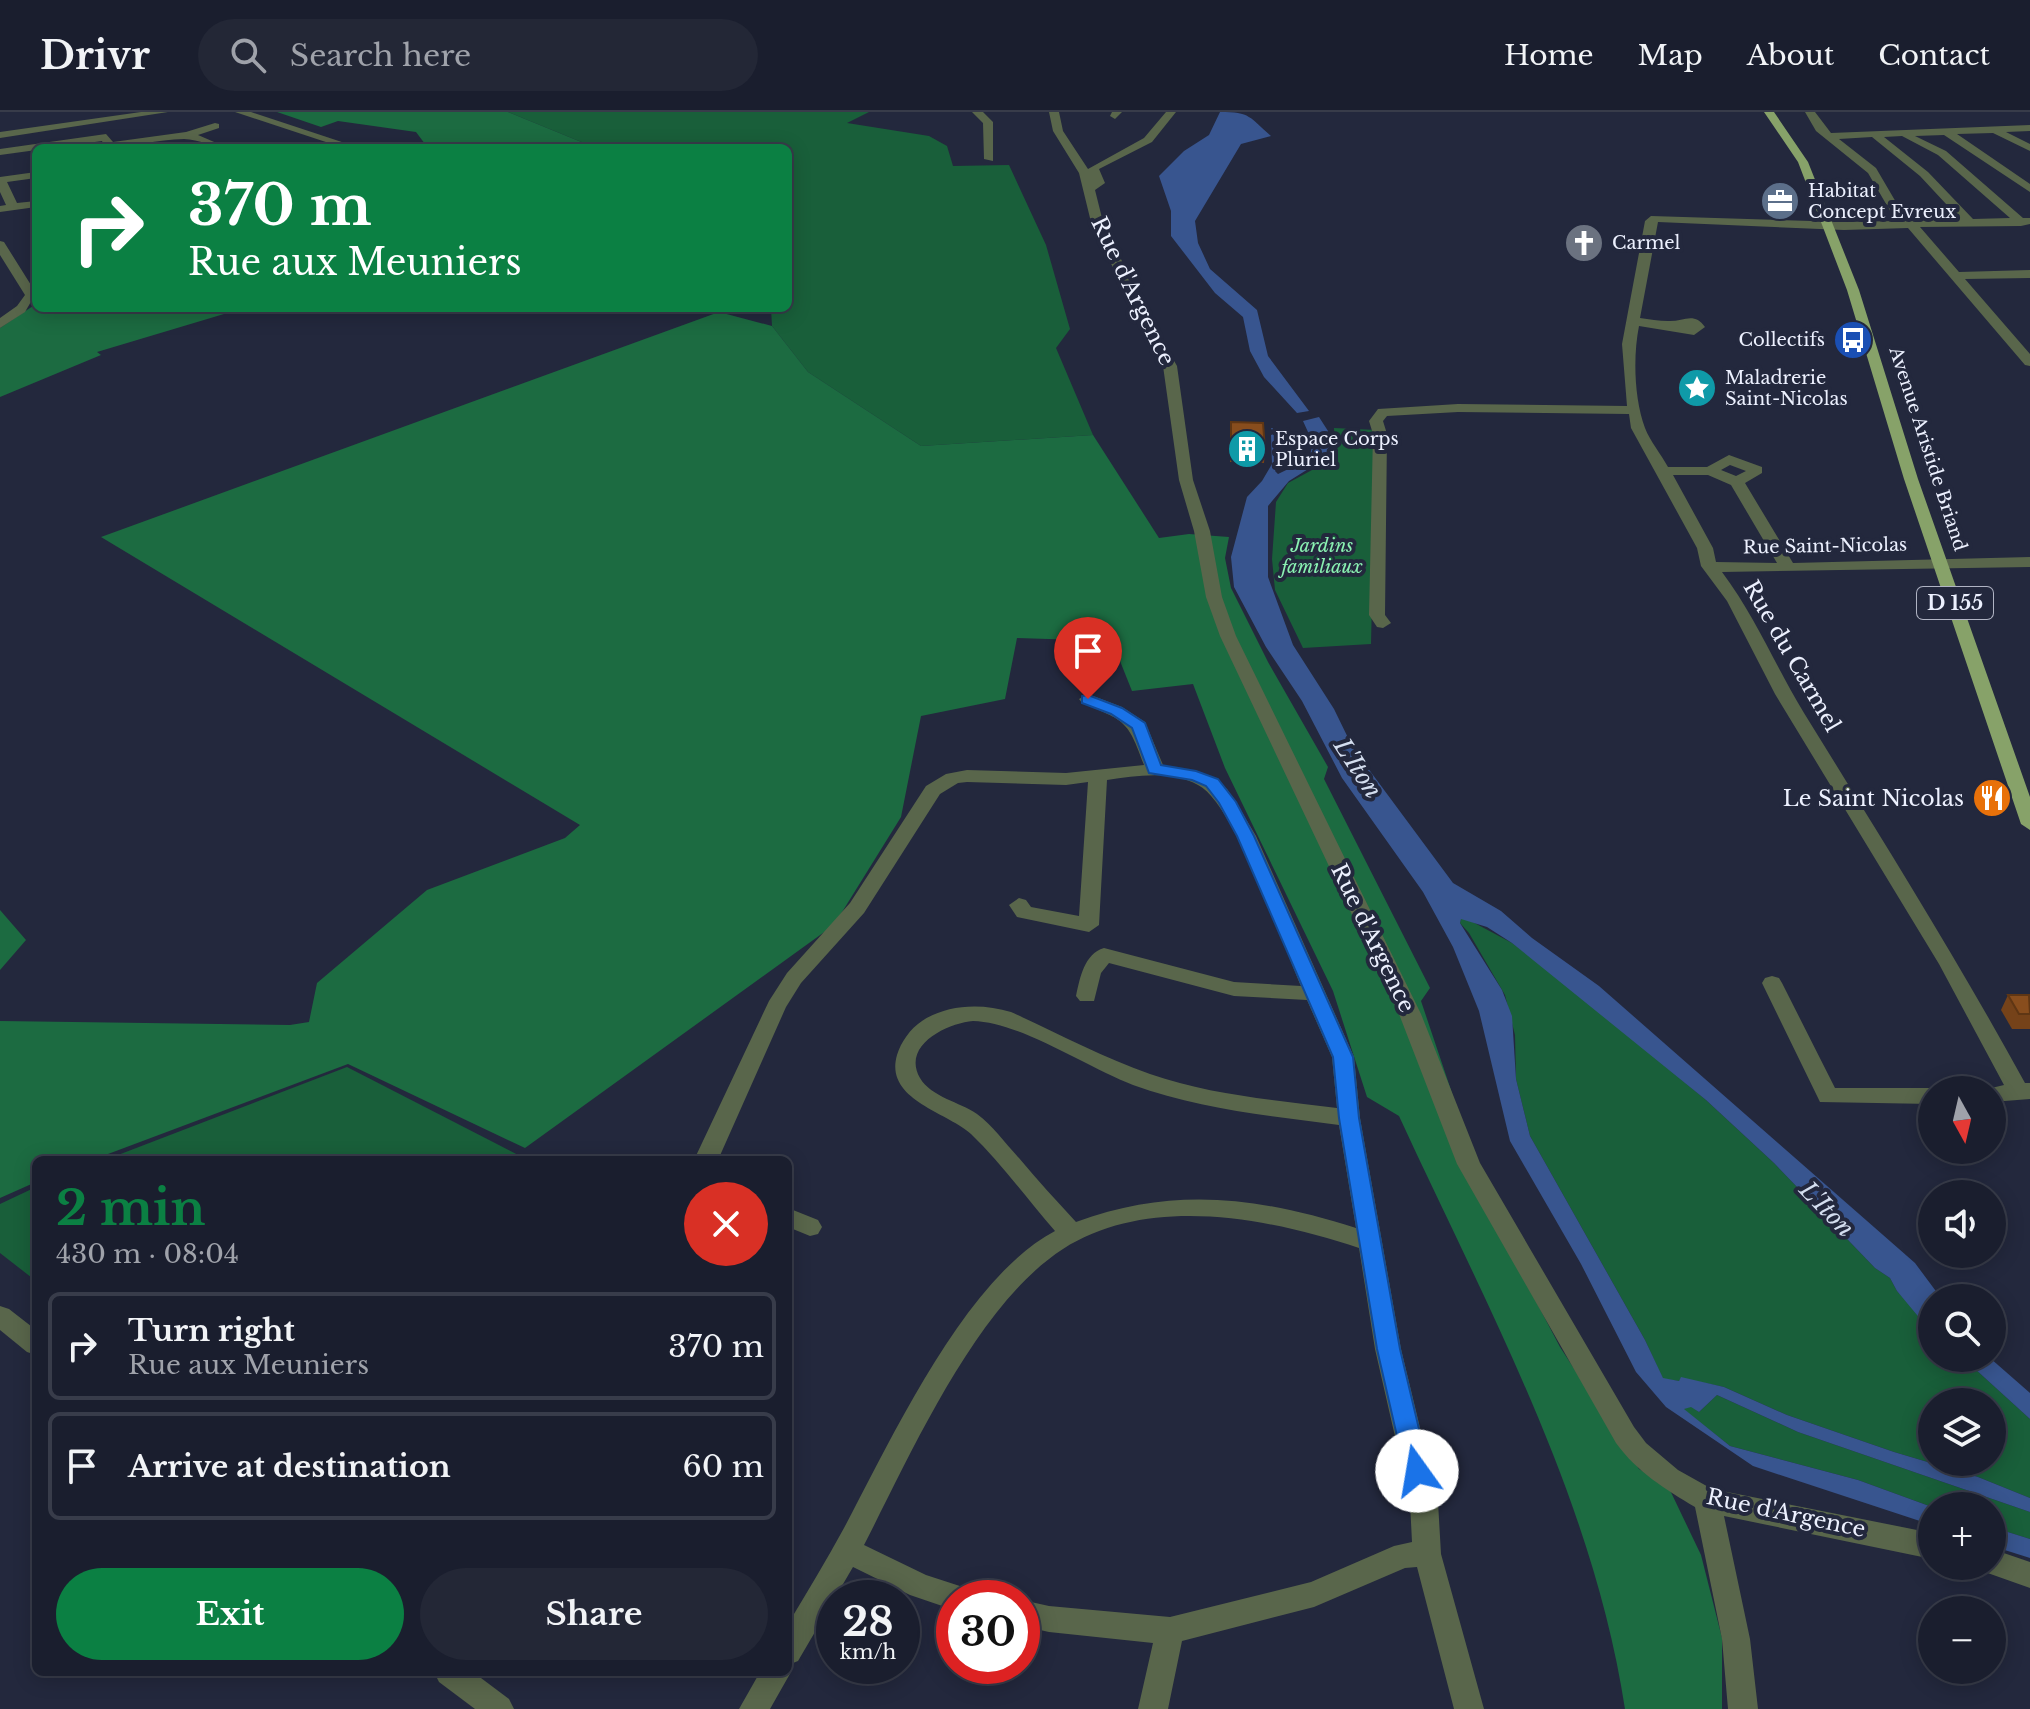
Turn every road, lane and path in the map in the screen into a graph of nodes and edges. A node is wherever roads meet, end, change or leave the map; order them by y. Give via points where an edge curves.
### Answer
1 (163, 112) edge
2 (240, 112) edge
3 (977, 112) edge
4 (1054, 112) edge
5 (1171, 112) edge
6 (1769, 112) edge
7 (1810, 112) edge
8 (190, 118) dead end
9 (1991, 128) junction
10 (2030, 128) edge
11 (1946, 131) junction
12 (1901, 134) junction
13 (0, 135) edge
14 (188, 135) junction
15 (1875, 135) junction
16 (1828, 136) junction
17 (57, 144) edge
18 (108, 144) edge
19 (123, 144) edge
20 (212, 144) edge
21 (342, 144) edge
22 (32, 147) edge
23 (2030, 148) edge
24 (0, 152) edge
25 (989, 159) dead end
26 (32, 176) edge
27 (0, 180) edge
28 (1090, 189) junction
29 (2030, 189) edge
30 (5, 203) edge
31 (32, 204) edge
32 (2026, 222) edge
33 (1970, 223) junction
34 (1907, 224) junction
35 (1827, 225) junction
36 (0, 245) edge
37 (2030, 274) edge
38 (1957, 276) junction
39 (32, 300) edge
40 (1633, 321) junction
41 (0, 324) edge
42 (1675, 326) dead end
43 (2028, 358) edge
44 (1634, 410) junction
45 (1662, 471) junction
46 (1710, 471) junction
47 (1737, 482) junction
48 (2030, 562) edge
49 (1942, 563) junction
50 (1709, 566) junction
51 (1788, 568) junction
52 (1383, 623) dead end
53 (1088, 699) dead end
54 (1155, 769) junction
55 (1098, 777) junction
56 (2030, 824) edge
57 (1019, 905) dead end
58 (1089, 925) junction
59 (1104, 955) junction
60 (1772, 983) dead end
61 (1316, 992) junction
62 (1087, 996) dead end
63 (2024, 1091) edge
64 (1918, 1096) edge
65 (1349, 1118) junction
66 (708, 1156) edge
67 (1072, 1234) junction
68 (1370, 1242) junction
69 (0, 1316) edge
70 (32, 1342) edge
71 (1707, 1500) junction
72 (1918, 1543) edge
73 (847, 1550) junction
74 (1427, 1554) junction
75 (2006, 1567) edge
76 (2030, 1575) edge
77 (936, 1591) edge
78 (1040, 1617) edge
79 (1170, 1631) junction
80 (792, 1644) edge
81 (454, 1676) edge
82 (774, 1676) edge
83 (499, 1709) edge
84 (754, 1709) edge
85 (1153, 1709) edge
86 (1469, 1709) edge
87 (1743, 1709) edge

1 - 13 street
2 - 21 street
3 - 25 street via 988,122
4 - 28 street, Rue d'Argence via 1058,131
5 - 28 street via 1161,129 1133,150 1093,168 1099,183
6 - 35 main road, D 155 via 1803,162
7 - 16 street
8 - 14 street via 221,128
9 - 10 street
9 - 11 street
9 - 23 street
11 - 12 street
11 - 29 street
12 - 15 street
12 - 32 street via 1942,153
14 - 19 street
14 - 20 street
15 - 16 street
15 - 33 street via 1933,182
16 - 34 street via 1866,164
17 - 18 street via 106,137
22 - 24 street
26 - 27 street
27 - 30 street
28 - 71 street, Rue d'Argence via 1096,218 1172,372 1186,480 1228,636 1410,1014 1469,1164 1625,1435 1669,1478
30 - 31 street
32 - 33 street
33 - 34 street
34 - 35 street
34 - 38 street
35 - 40 street, Rue du Carmel via 1655,218
35 - 49 main road, Avenue Aristide Briand / D 155
36 - 39 street
37 - 38 street
38 - 43 street
39 - 41 street
40 - 42 street
40 - 44 street, Rue du Carmel via 1629,344
44 - 45 street, Rue du Carmel
44 - 52 street via 1383,412 1376,421 1377,615
45 - 46 street
45 - 50 street, Rue du Carmel via 1705,548
46 - 47 street
46 - 47 street via 1729,459 1757,470
47 - 51 street
48 - 49 street, Rue Saint-Nicolas
49 - 51 street, Rue Saint-Nicolas
49 - 56 main road, Avenue Aristide Briand / D 155
50 - 51 street, Rue Saint-Nicolas
50 - 63 street, Rue du Carmel via 1735,600 1784,694
53 - 54 street via 1139,726
54 - 55 street
54 - 61 street via 1212,783 1227,802
55 - 58 street
55 - 66 street via 967,776 933,790 857,908 776,1006
57 - 58 street via 1024,912
58 - 59 street
59 - 61 street via 1239,992
59 - 62 street via 1091,972
60 - 64 street via 1828,1096
61 - 65 street via 1343,1057
65 - 67 street via 1260,1107 1147,1081 1003,1017 965,1014 925,1029 906,1059 907,1074 920,1092 968,1119
65 - 68 street
67 - 68 street via 1136,1213 1209,1205 1282,1214
67 - 73 street via 1052,1244 986,1312 939,1384
68 - 74 street via 1388,1349 1424,1502
69 - 70 street
71 - 72 street, Rue d'Argence
71 - 87 street via 1736,1639
73 - 77 street
73 - 80 street
74 - 79 street via 1404,1555 1314,1594
74 - 86 street
75 - 76 street
78 - 79 street
79 - 85 street
81 - 83 street
82 - 84 street

